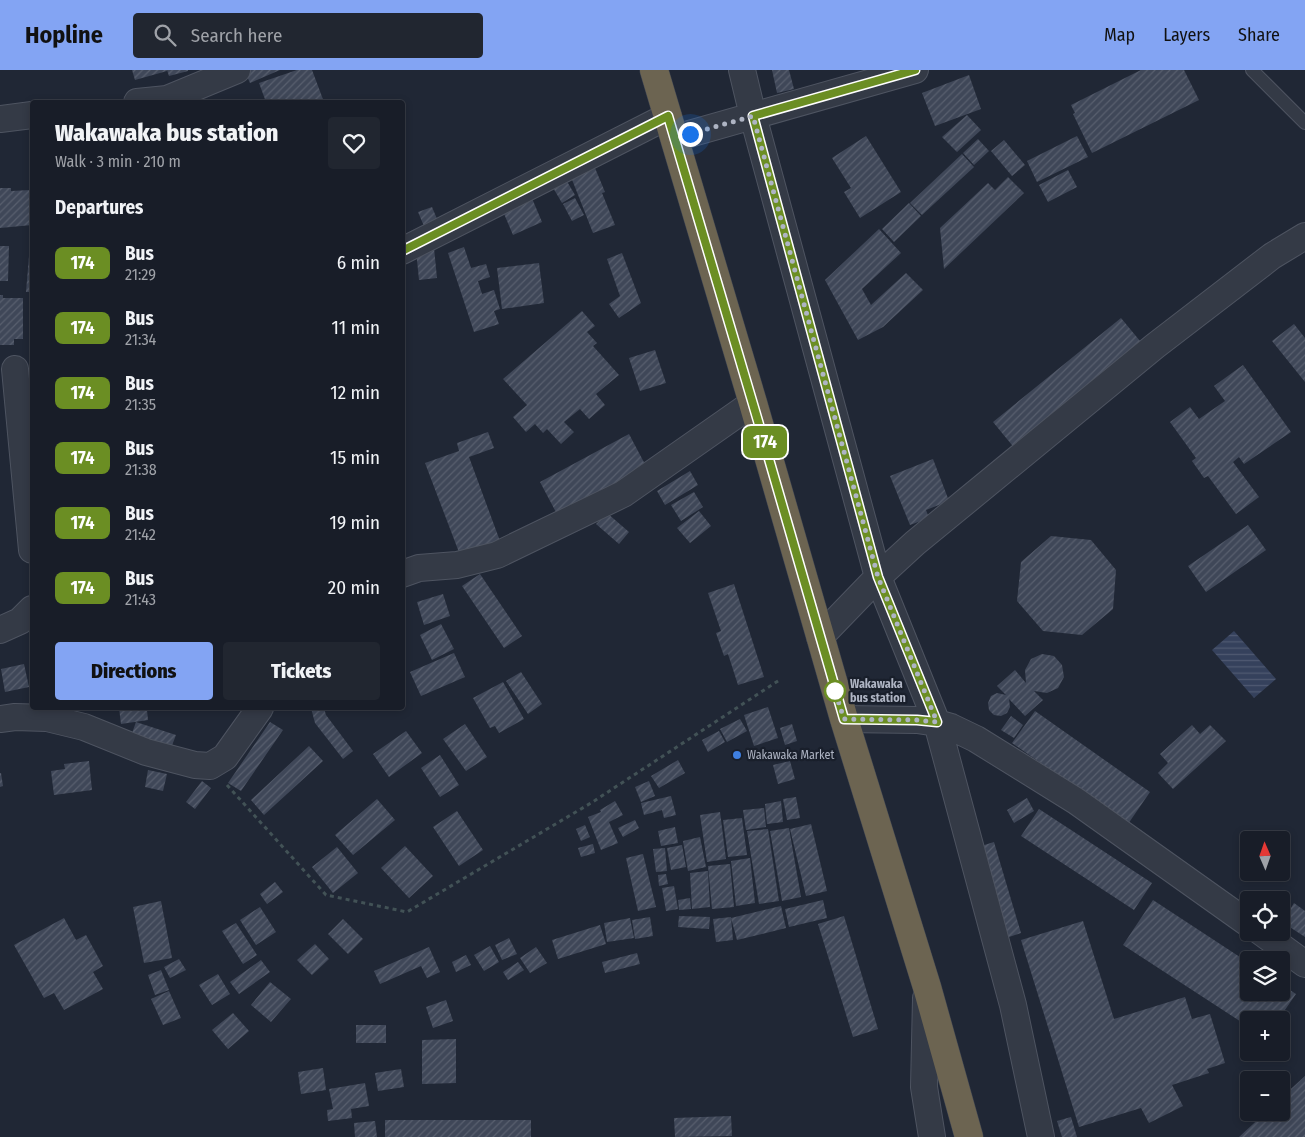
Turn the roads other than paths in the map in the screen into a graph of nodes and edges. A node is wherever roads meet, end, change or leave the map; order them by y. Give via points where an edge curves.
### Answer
1 (237, 70) edge
2 (654, 70) edge
3 (742, 70) edge
4 (915, 70) edge
5 (1252, 70) edge
6 (157, 100) edge
7 (30, 115) edge
8 (753, 116) junction
9 (0, 119) edge
10 (1305, 123) edge
11 (672, 127) junction
12 (1305, 236) edge
13 (405, 250) edge
14 (16, 369) edge
15 (753, 403) junction
16 (30, 527) edge
17 (405, 573) edge
18 (878, 577) junction
19 (30, 611) edge
20 (0, 630) edge
21 (820, 637) junction
22 (259, 710) edge
23 (0, 719) edge
24 (844, 719) junction
25 (937, 722) junction
26 (1240, 918) edge
27 (1273, 941) edge
28 (1305, 964) edge
29 (927, 987) junction
30 (932, 1137) edge
31 (969, 1137) edge
32 (1041, 1137) edge

1 - 6 street via 167,99
2 - 11 highway
3 - 8 street
4 - 8 street
5 - 10 lane
7 - 9 street
8 - 11 street
8 - 18 street
11 - 13 street
11 - 15 highway
12 - 18 street via 1272,256 1155,346 915,542
14 - 16 street
15 - 17 street via 623,494 496,555
15 - 21 highway
18 - 21 street
18 - 25 street
19 - 20 street via 20,621
21 - 24 highway
22 - 23 street via 225,757 210,766 146,752 84,727 47,718
24 - 25 street
24 - 29 highway
25 - 26 street via 976,739 1076,801
25 - 32 street via 1013,1005
27 - 28 street
29 - 30 street via 924,1087
29 - 31 highway

